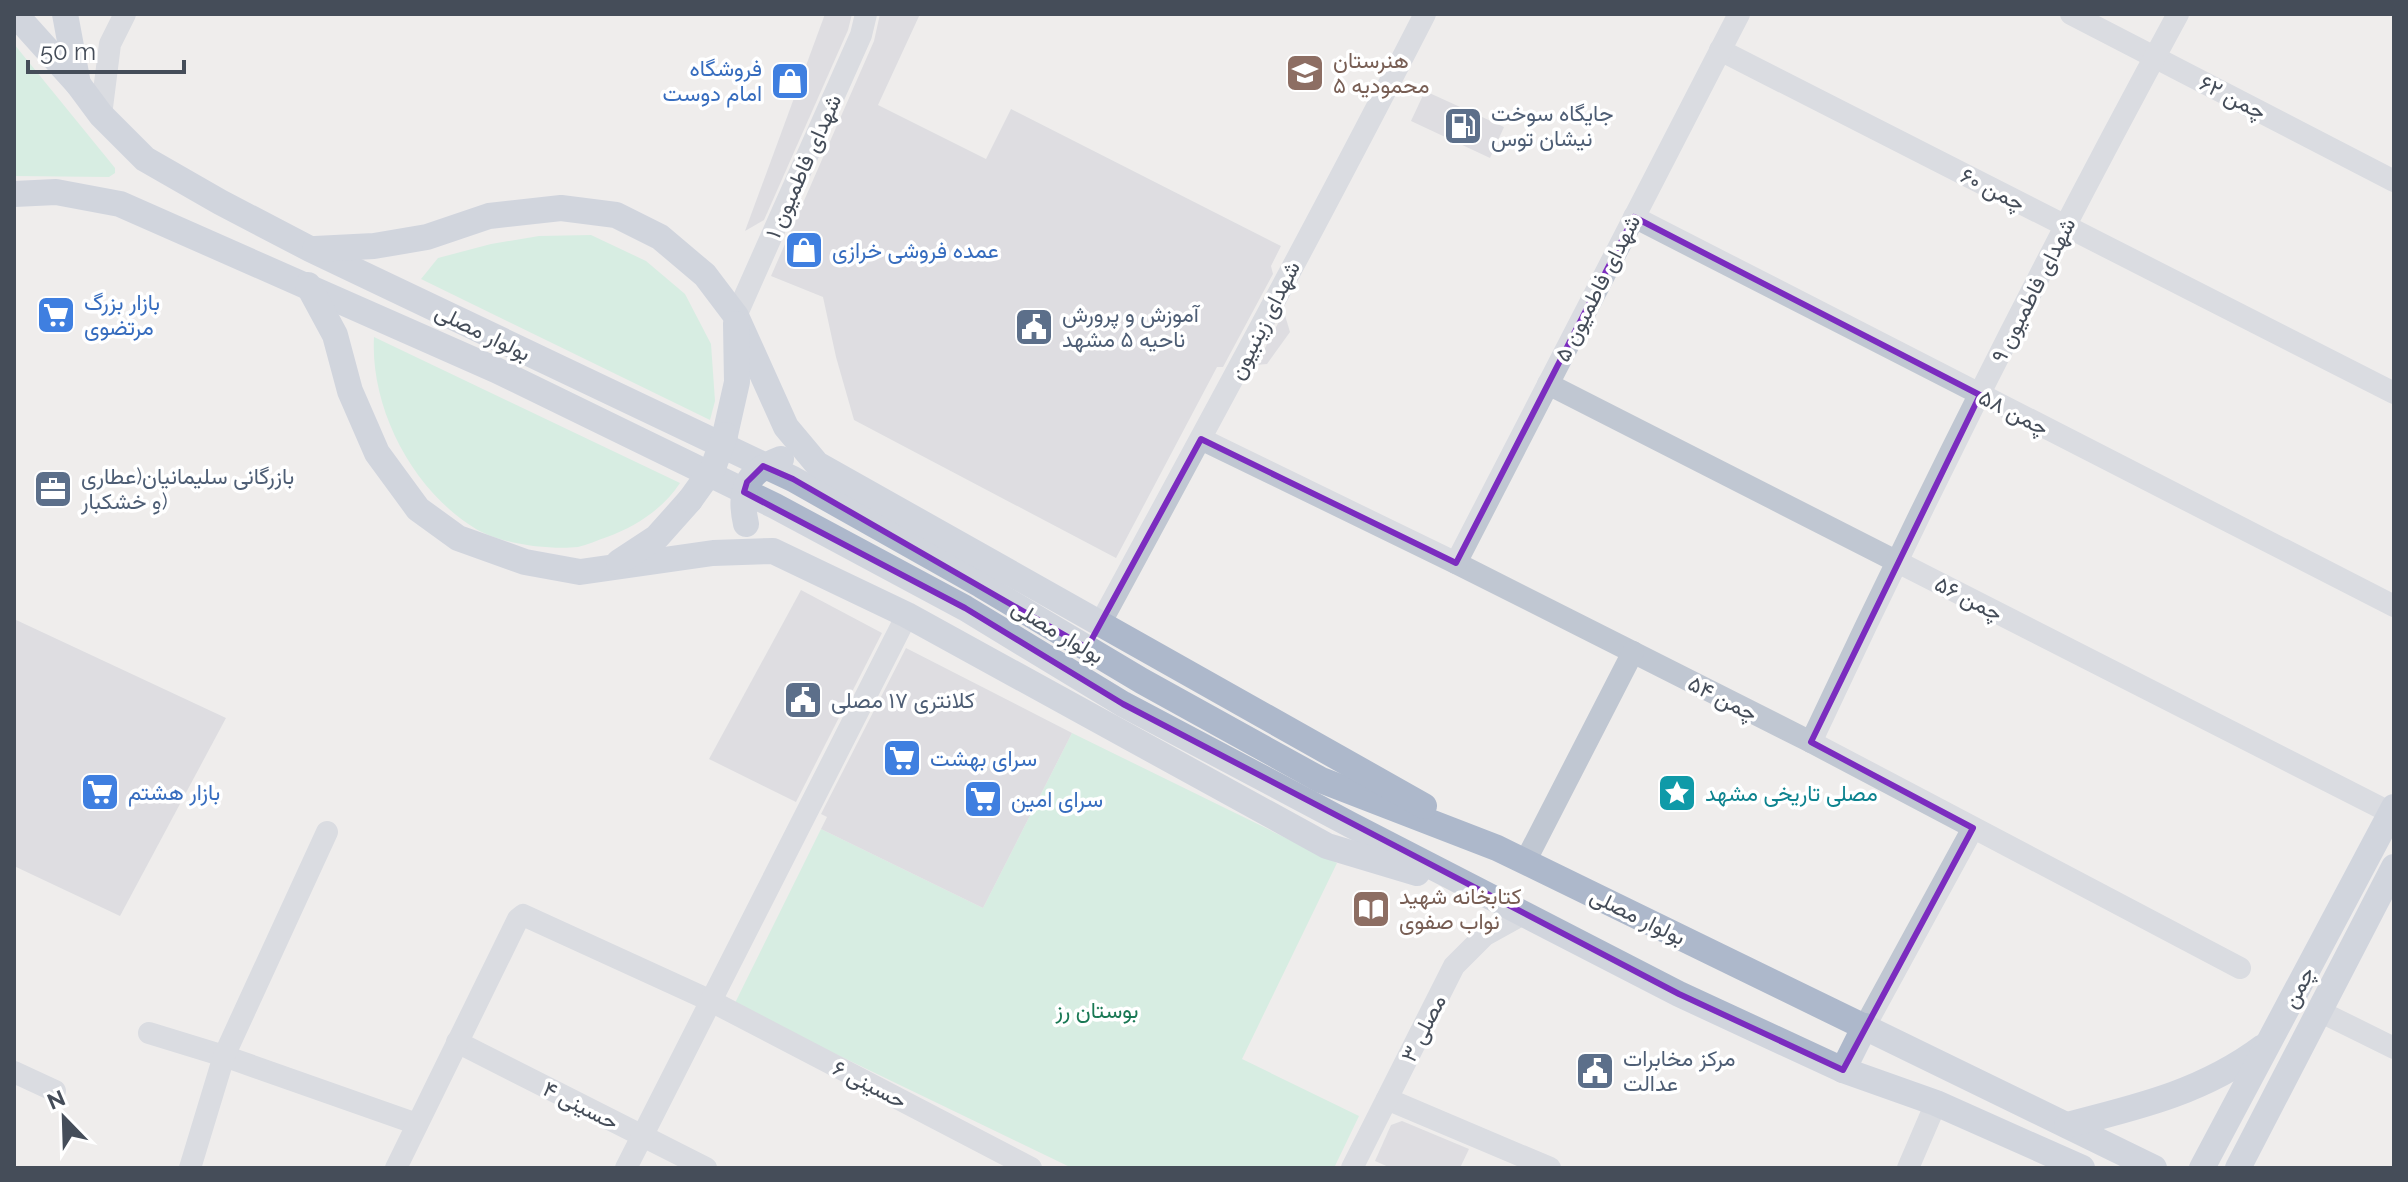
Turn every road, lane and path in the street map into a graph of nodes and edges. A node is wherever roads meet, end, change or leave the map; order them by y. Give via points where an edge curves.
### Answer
1 (15, 14) edge
2 (35, 14) edge
3 (65, 14) edge
4 (125, 14) edge
5 (866, 14) edge
6 (1425, 14) edge
7 (1739, 14) edge
8 (2071, 14) edge
9 (2178, 14) edge
10 (1720, 50) junction
11 (2155, 56) junction
12 (78, 84) junction
13 (101, 115) junction
14 (2394, 181) edge
15 (56, 192) junction
16 (14, 194) edge
17 (14, 212) edge
18 (1634, 217) junction
19 (2066, 225) junction
20 (310, 249) junction
21 (308, 285) junction
22 (736, 316) junction
23 (1548, 384) junction
24 (2394, 393) edge
25 (1980, 395) junction
26 (1201, 439) junction
27 (817, 464) junction
28 (773, 551) junction
29 (1896, 561) junction
30 (1456, 563) junction
31 (612, 566) junction
32 (2394, 606) edge
33 (907, 615) junction
34 (1100, 624) junction
35 (1633, 652) junction
36 (1811, 742) junction
37 (2393, 812) edge
38 (1973, 828) junction
39 (327, 832) dead end
40 (1497, 848) junction
41 (1525, 862) junction
42 (2394, 867) edge
43 (1475, 890) junction
44 (1523, 914) junction
45 (2240, 968) dead end
46 (709, 1000) junction
47 (2319, 1011) junction
48 (1865, 1026) junction
49 (149, 1033) dead end
50 (457, 1042) junction
51 (2269, 1042) junction
52 (2394, 1048) edge
53 (224, 1056) junction
54 (1843, 1070) junction
55 (14, 1072) edge
56 (55, 1091) dead end
57 (1387, 1099) junction
58 (1936, 1103) junction
59 (417, 1124) junction
60 (2067, 1125) junction
61 (642, 1136) junction
62 (190, 1168) edge
63 (396, 1168) edge
64 (626, 1168) edge
65 (706, 1168) edge
66 (1031, 1168) edge
67 (1352, 1168) edge
68 (1550, 1168) edge
69 (1908, 1168) edge
70 (2082, 1168) edge
71 (2154, 1168) edge
72 (2202, 1168) edge
73 (2238, 1168) edge

1 - 12 main road, بولوار مصلی
2 - 12 main road
3 - 12 main road
4 - 13 street via 110,44
5 - 22 street, شهدای فاطمیون ۱
6 - 26 street, شهدای زینبیون
7 - 10 street, شهدای فاطمیون ۵
8 - 11 street, چمن ۶۲
9 - 11 street, شهدای فاطمیون ۹
10 - 18 street, شهدای فاطمیون ۵
10 - 19 street, چمن ۶۰
11 - 14 street, چمن ۶۲
11 - 19 street, شهدای فاطمیون ۹
12 - 13 main road, بولوار مصلی
13 - 20 main road, بولوار مصلی via 145,159
15 - 16 main road, بولوار مصلی
15 - 17 main road
15 - 21 main road, بولوار مصلی via 120,204
18 - 23 street, شهدای فاطمیون ۵
18 - 25 street, چمن ۵۸
19 - 24 street, چمن ۶۰
19 - 25 street, شهدای فاطمیون ۹
20 - 22 main road via 414,239 517,212 561,208 616,215 660,237 694,265
20 - 40 main road, بولوار مصلی via 793,479 1321,780
21 - 31 main road via 335,335 350,391 377,453 418,509 458,538 525,562 580,572
21 - 43 main road, بولوار مصلی via 775,506 965,608 1123,704
22 - 27 main road via 786,427
22 - 31 main road, bridge via 737,382 713,468 657,537
23 - 29 street, چمن ۵۶
23 - 30 street, شهدای فاطمیون ۵
25 - 29 street, شهدای فاطمیون ۹
25 - 32 street, چمن ۵۸
26 - 30 street, چمن ۵۴
26 - 34 street, شهدای زینبیون
27 - 28 main road, bridge via 781,459 761,466 747,482 741,503 746,524
27 - 34 main road
28 - 31 main road
28 - 33 main road
29 - 36 street, شهدای فاطمیون ۹
29 - 37 street, چمن ۵۶
30 - 35 street, چمن ۵۴
33 - 43 main road via 1327,846
33 - 46 street
34 - 40 main road
35 - 36 street, چمن ۵۴
35 - 41 street
36 - 38 street, چمن ۵۴
37 - 51 main road, چمن
38 - 45 street, چمن ۵۴
38 - 48 street
39 - 53 street
40 - 41 main road, بولوار مصلی
41 - 48 main road, بولوار مصلی
42 - 47 main road, چمن
43 - 44 main road, بولوار مصلی
44 - 54 main road, بولوار مصلی
44 - 57 street, مصلی ۳ via 1485,935 1454,966
46 - 50 street, حسینی ۶ via 523,915
46 - 61 street
46 - 66 street, حسینی ۶
47 - 52 street
47 - 73 main road, چمن
48 - 54 main road
48 - 60 main road, بولوار مصلی
49 - 53 street
50 - 59 street
50 - 61 street, حسینی ۴
51 - 60 main road via 2238,1066 2178,1095
51 - 72 main road, چمن
53 - 59 street
53 - 62 street
54 - 58 main road, بولوار مصلی
55 - 56 street
57 - 67 street, مصلی ۳
57 - 68 street
58 - 69 street
58 - 70 main road, بولوار مصلی
59 - 63 street
60 - 71 main road, بولوار مصلی
61 - 64 street
61 - 65 street, حسینی ۴

